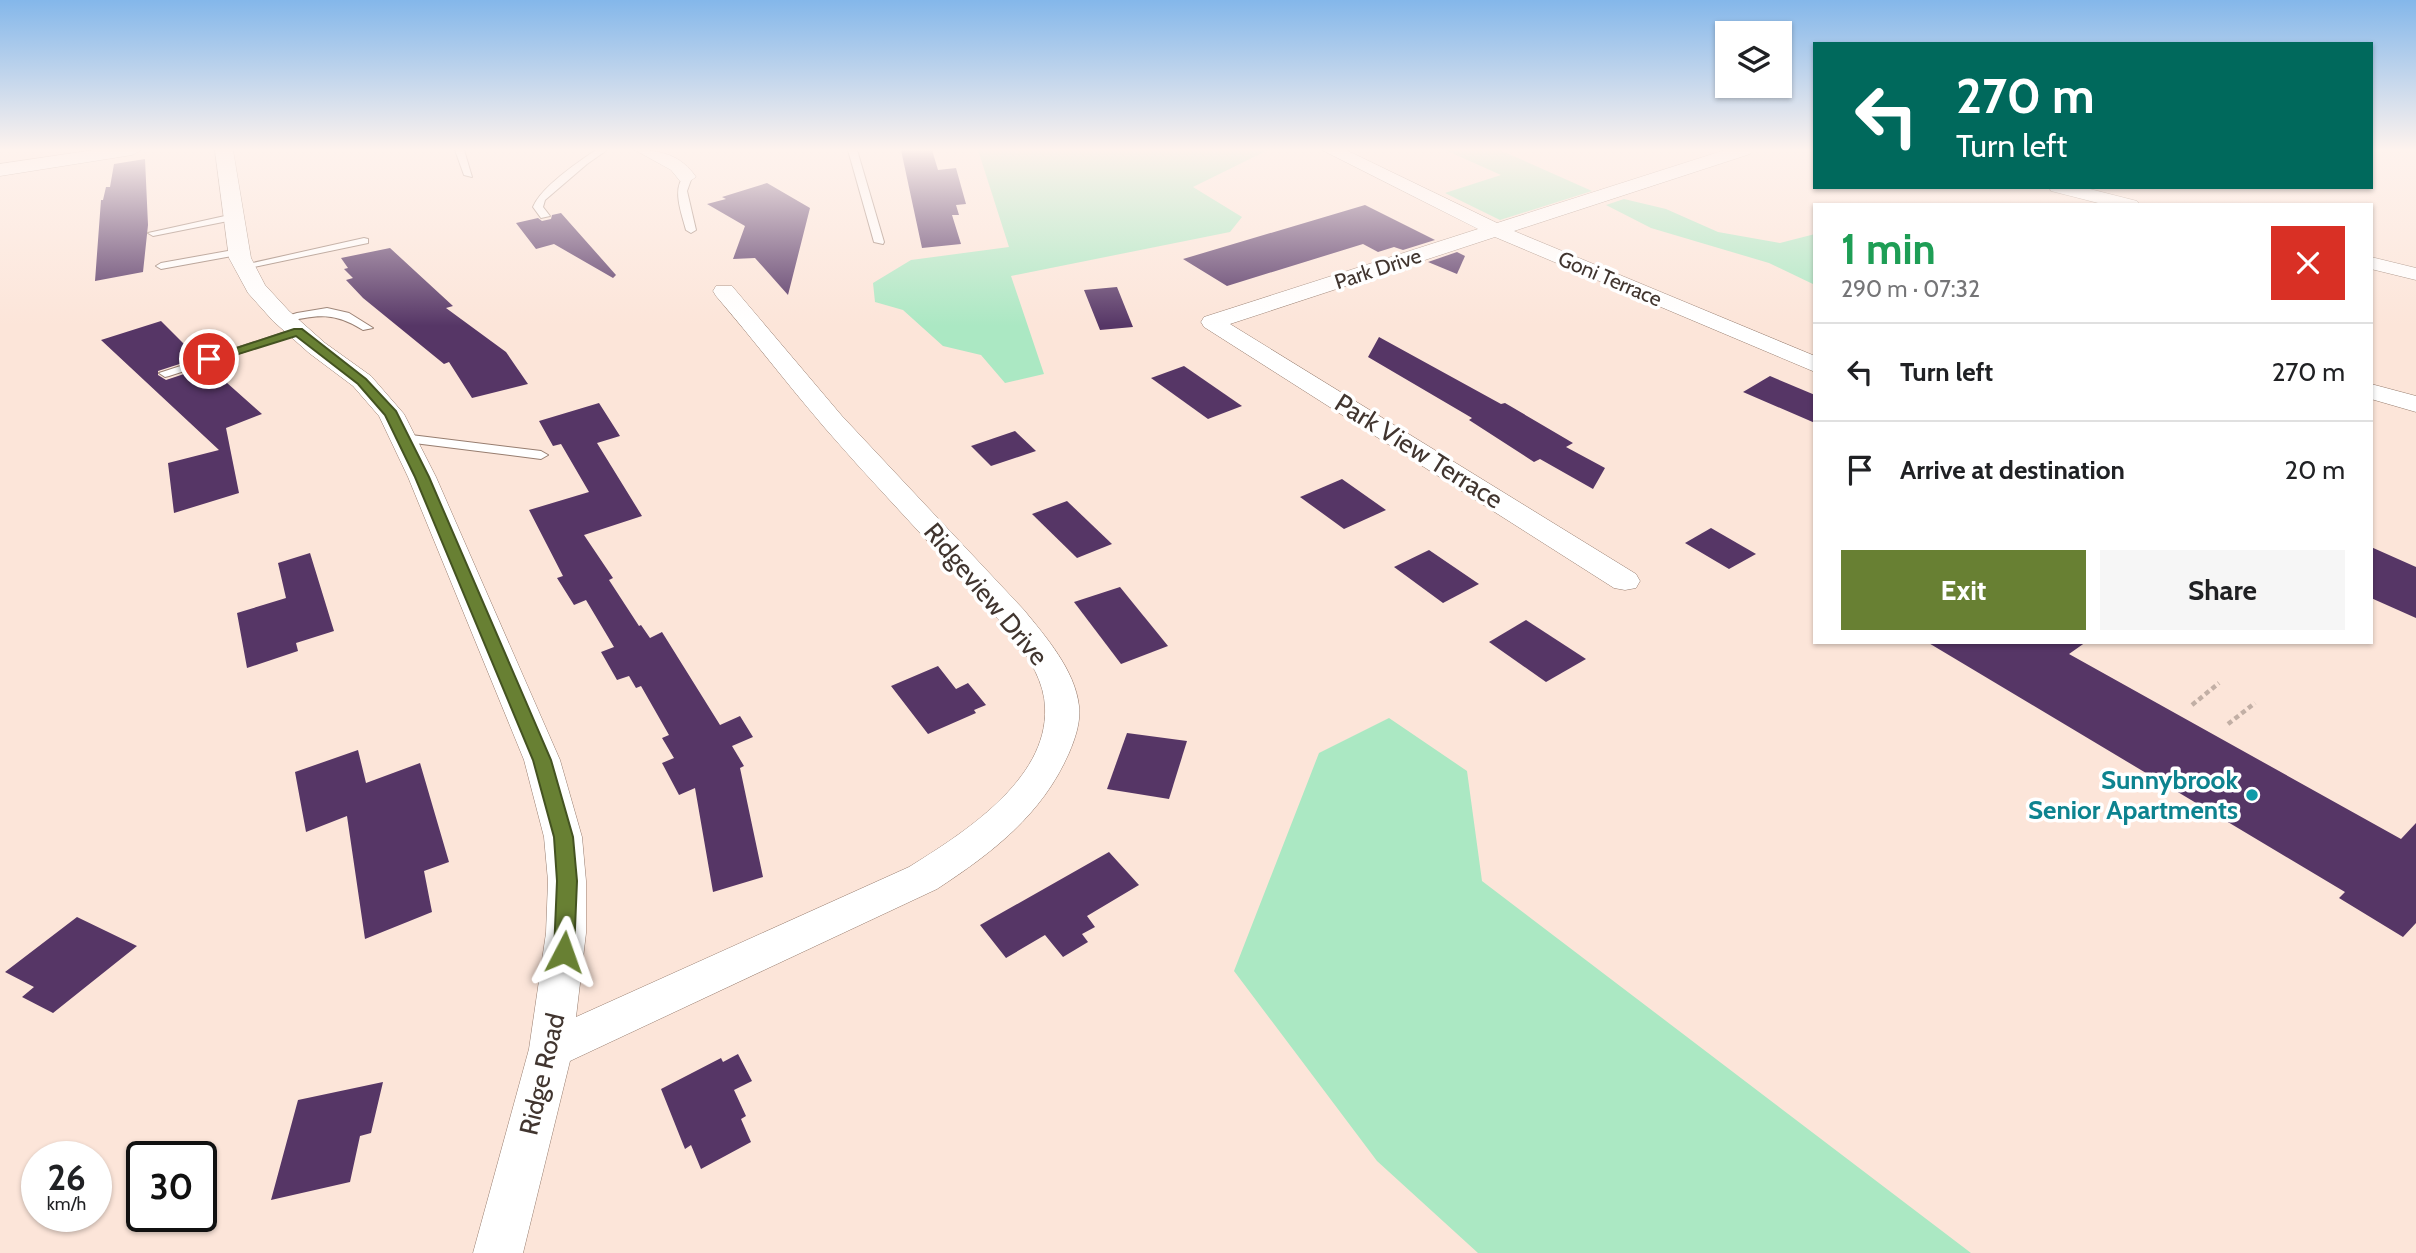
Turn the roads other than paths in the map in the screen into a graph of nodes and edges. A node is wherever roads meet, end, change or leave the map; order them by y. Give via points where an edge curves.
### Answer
1 (233, 208) edge
2 (539, 208) edge
3 (686, 208) edge
4 (869, 208) edge
5 (1451, 208) edge
6 (1566, 208) edge
7 (545, 216) dead end
8 (234, 218) junction
9 (691, 230) dead end
10 (1497, 231) junction
11 (153, 233) dead end
12 (364, 242) dead end
13 (879, 242) dead end
14 (242, 259) junction
15 (2373, 263) edge
16 (160, 266) dead end
17 (2416, 274) edge
18 (724, 291) dead end
19 (1212, 322) joint
20 (291, 325) junction
21 (367, 328) dead end
22 (1813, 364) edge
23 (164, 373) dead end
24 (2373, 392) edge
25 (2416, 404) edge
26 (403, 438) junction
27 (541, 454) dead end
28 (1625, 581) dead end
29 (551, 1049) junction
30 (498, 1253) edge

1 - 8 street, Ridge Road
2 - 7 lane
3 - 9 lane
4 - 13 lane
5 - 10 street, Goni Terrace
6 - 10 street, Park Drive
8 - 11 lane
8 - 14 street, Ridge Road
10 - 19 street, Park Drive
10 - 22 street, Goni Terrace
12 - 14 lane
14 - 16 lane
14 - 20 street, Ridge Road via 256,288
15 - 17 street
18 - 29 street, Ridgeview Drive via 834,422 1018,624 1048,667 1062,703 1060,730 1048,763 1026,798 966,851 923,878
19 - 28 street, Park View Terrace
20 - 21 lane via 316,312 345,313
20 - 23 lane
20 - 26 street, Ridge Road via 377,396
24 - 25 street
26 - 27 lane
26 - 29 street, Ridge Road via 542,760 564,837 566,933
29 - 30 street, Ridge Road

